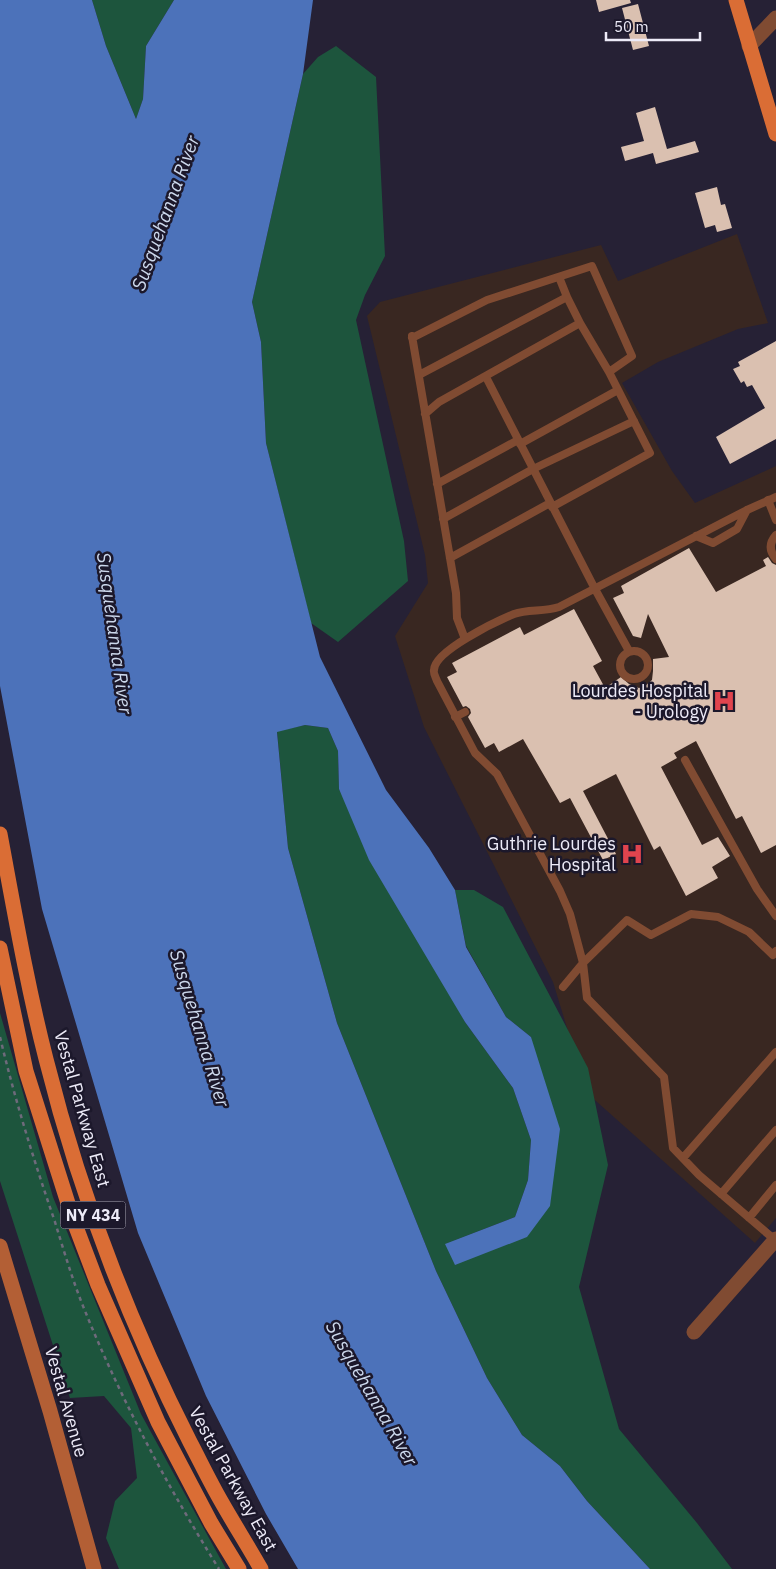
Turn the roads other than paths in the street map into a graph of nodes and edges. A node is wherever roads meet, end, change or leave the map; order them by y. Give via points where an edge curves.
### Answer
1 (736, 0) edge
2 (776, 18) edge
3 (749, 46) junction
4 (776, 134) edge
5 (559, 277) junction
6 (567, 297) junction
7 (580, 323) junction
8 (609, 372) junction
9 (419, 375) junction
10 (486, 377) junction
11 (618, 390) junction
12 (425, 414) junction
13 (634, 421) junction
14 (519, 442) junction
15 (532, 468) junction
16 (438, 484) junction
17 (776, 497) edge
18 (768, 500) junction
19 (551, 505) junction
20 (747, 510) junction
21 (443, 518) junction
22 (776, 520) edge
23 (776, 535) edge
24 (696, 536) junction
25 (450, 558) junction
26 (776, 559) edge
27 (595, 589) junction
28 (465, 639) junction
29 (628, 651) dead end
30 (465, 712) dead end
31 (455, 717) junction
32 (685, 760) dead end
33 (0, 834) edge
34 (776, 916) edge
35 (0, 948) edge
36 (775, 955) edge
37 (583, 964) junction
38 (563, 987) dead end
39 (776, 1052) edge
40 (776, 1130) edge
41 (683, 1158) junction
42 (776, 1185) edge
43 (721, 1194) junction
44 (749, 1218) junction
45 (775, 1239) edge
46 (0, 1246) edge
47 (694, 1332) dead end
48 (94, 1569) edge
49 (239, 1569) edge
50 (261, 1569) edge

1 - 3 main road
2 - 3 street
3 - 4 main road
5 - 6 lane
5 - 8 lane via 592,266 632,356
5 - 9 lane via 487,300 412,336
6 - 7 lane
6 - 9 lane
7 - 8 lane
7 - 10 lane
8 - 11 lane
9 - 12 lane
10 - 12 lane via 439,402
10 - 14 lane
11 - 13 lane
11 - 14 lane
12 - 16 lane
13 - 15 lane
13 - 19 lane via 650,453
14 - 15 lane
14 - 16 lane
15 - 19 lane
15 - 21 lane
16 - 21 lane
17 - 18 lane
18 - 20 lane
18 - 22 lane
19 - 25 lane
19 - 27 lane
20 - 24 lane
20 - 24 lane via 737,529 713,544
21 - 25 lane
23 - 26 lane via 770,548
24 - 27 lane
25 - 28 lane via 457,618
27 - 28 lane via 549,610 514,614
27 - 29 lane
28 - 31 lane via 442,654 434,669
30 - 31 lane
31 - 37 lane via 475,754 497,774 560,891 570,914
32 - 34 lane via 757,889
33 - 50 main road, Vestal Parkway East / NY 434 via 46,1060 69,1143 97,1225 121,1290 176,1413 220,1500
35 - 49 main road, NY 434 via 26,1071 98,1285 158,1422
36 - 37 lane via 749,932 718,917 690,914 651,935 627,920
37 - 38 lane
37 - 41 lane via 587,998 664,1077 673,1148
39 - 41 lane
40 - 43 lane
41 - 43 lane
42 - 44 lane
43 - 44 lane
44 - 45 lane
45 - 47 street
46 - 48 street, Vestal Avenue

